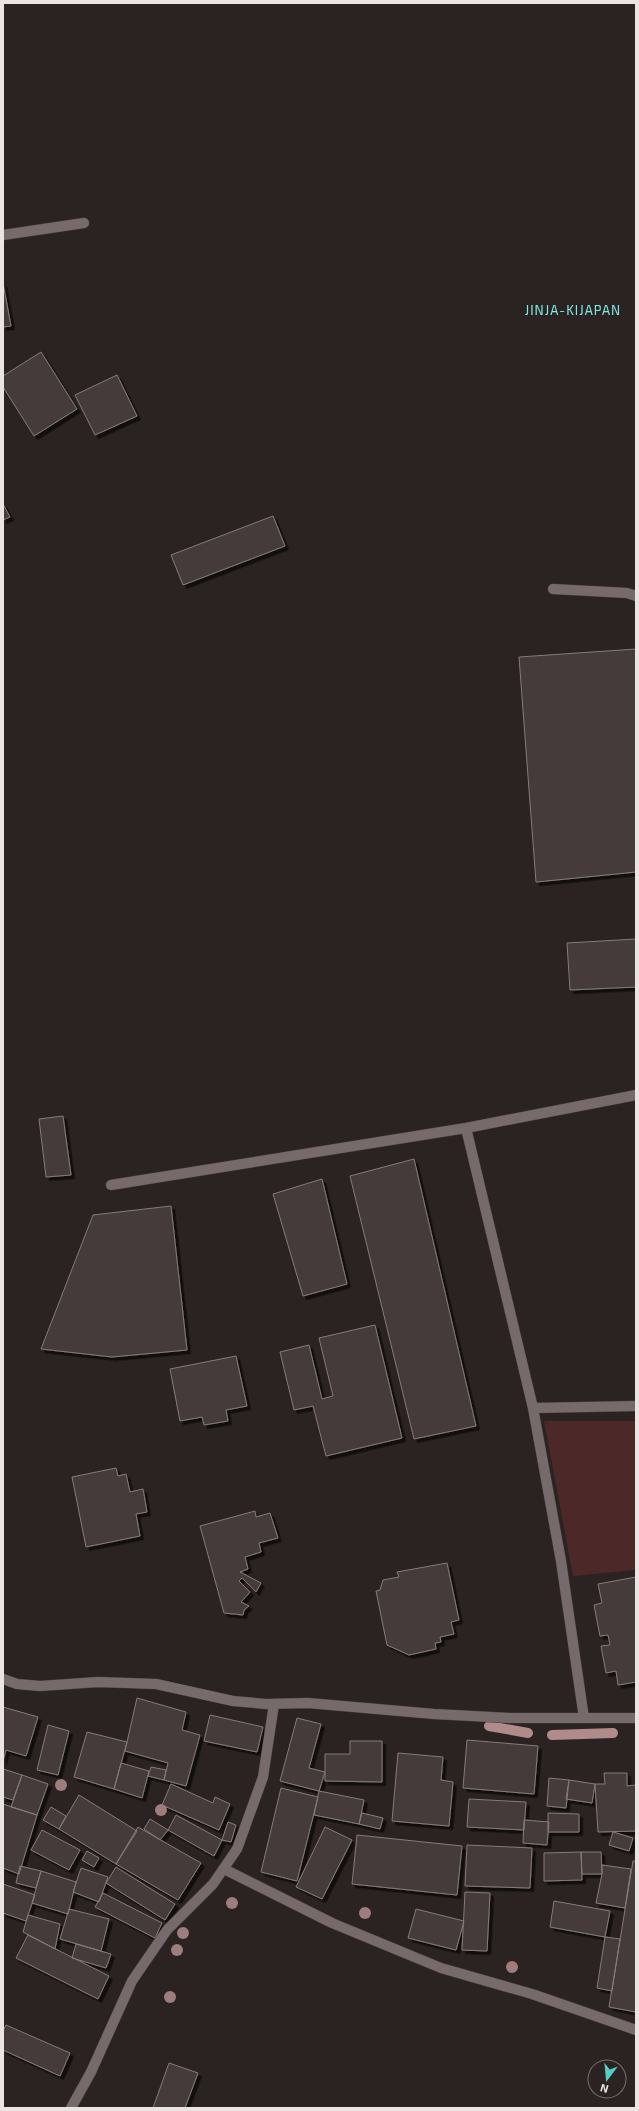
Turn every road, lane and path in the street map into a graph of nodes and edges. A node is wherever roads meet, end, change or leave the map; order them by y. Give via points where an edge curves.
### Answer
1 (84, 223) dead end
2 (3, 235) edge
3 (553, 589) dead end
4 (636, 596) edge
5 (636, 1095) edge
6 (466, 1128) junction
7 (111, 1185) dead end
8 (636, 1406) edge
9 (533, 1408) junction
10 (3, 1679) edge
11 (274, 1704) junction
12 (584, 1718) junction
13 (636, 1718) edge
14 (224, 1870) junction
15 (636, 2030) edge
16 (71, 2108) edge

1 - 2 street
3 - 4 street via 627,593
5 - 6 street
6 - 7 street
6 - 9 street
8 - 9 street
9 - 12 street via 561,1561
10 - 11 street via 17,1684 40,1686 98,1682 156,1684 233,1701
11 - 12 street via 308,1703 434,1714
11 - 14 street via 263,1777 237,1849
12 - 13 street
14 - 15 street via 332,1923 441,1968 532,1994
14 - 16 street via 214,1884 167,1930 132,1980 92,2072

